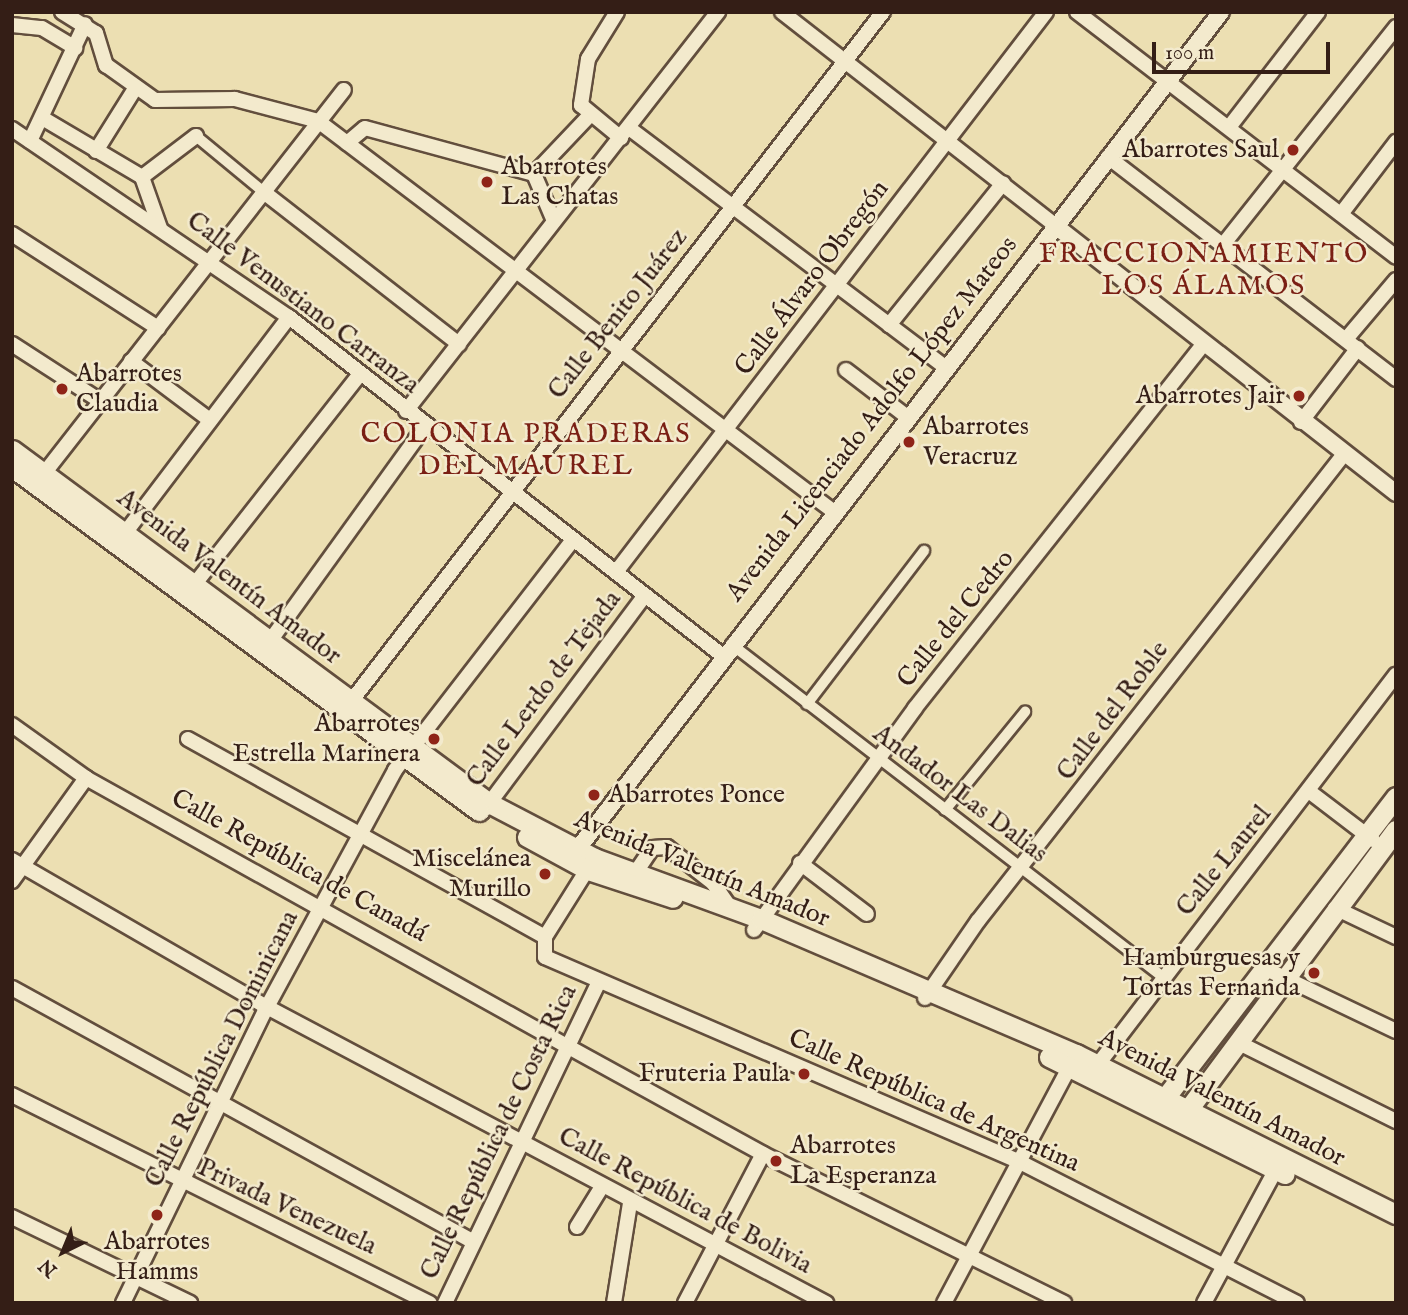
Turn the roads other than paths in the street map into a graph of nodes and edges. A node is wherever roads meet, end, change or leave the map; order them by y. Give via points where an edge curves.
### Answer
1 (62, 12) edge
2 (617, 12) edge
3 (718, 12) edge
4 (782, 12) edge
5 (883, 12) edge
6 (1046, 12) edge
7 (1077, 12) edge
8 (1221, 12) edge
9 (1318, 12) edge
10 (85, 24) junction
11 (12, 25) edge
12 (1396, 27) edge
13 (75, 48) junction
14 (846, 61) junction
15 (1168, 80) junction
16 (136, 87) junction
17 (344, 90) dead end
18 (590, 115) junction
19 (44, 119) junction
20 (318, 121) junction
21 (1230, 126) junction
22 (12, 128) edge
23 (625, 133) junction
24 (196, 136) joint
25 (948, 139) junction
26 (30, 141) junction
27 (347, 143) junction
28 (1393, 151) edge
29 (96, 152) junction
30 (1108, 157) junction
31 (1282, 169) junction
32 (534, 174) junction
33 (142, 177) junction
34 (1003, 183) junction
35 (265, 193) junction
36 (732, 207) junction
37 (1341, 214) junction
38 (554, 221) junction
39 (1053, 224) junction
40 (160, 228) junction
41 (12, 234) edge
42 (1222, 246) junction
43 (1396, 257) edge
44 (210, 262) junction
45 (518, 269) junction
46 (1396, 280) edge
47 (837, 286) junction
48 (289, 317) junction
49 (889, 325) junction
50 (158, 328) junction
51 (1347, 338) junction
52 (12, 344) edge
53 (459, 344) junction
54 (1203, 345) junction
55 (1358, 348) junction
56 (621, 349) junction
57 (131, 361) junction
58 (944, 366) junction
59 (846, 370) dead end
60 (360, 374) junction
61 (1396, 379) edge
62 (99, 400) junction
63 (406, 411) junction
64 (906, 416) junction
65 (210, 420) junction
66 (1301, 422) junction
67 (425, 426) junction
68 (726, 429) junction
69 (12, 450) edge
70 (1344, 454) junction
71 (12, 467) edge
72 (41, 478) junction
73 (511, 492) junction
74 (1396, 493) edge
75 (833, 511) junction
76 (121, 538) junction
77 (573, 540) junction
78 (924, 551) dead end
79 (616, 572) junction
80 (191, 589) junction
81 (645, 595) junction
82 (266, 647) junction
83 (727, 650) junction
84 (1396, 675) edge
85 (807, 704) junction
86 (346, 708) junction
87 (1025, 712) dead end
88 (12, 725) edge
89 (188, 738) dead end
90 (407, 754) junction
91 (878, 758) junction
92 (86, 778) junction
93 (1310, 792) junction
94 (1396, 797) edge
95 (486, 808) junction
96 (945, 810) junction
97 (1396, 830) edge
98 (361, 835) junction
99 (1366, 835) junction
100 (1382, 848) junction
101 (582, 859) junction
102 (800, 863) junction
103 (17, 864) edge
104 (638, 869) junction
105 (1023, 869) junction
106 (12, 881) edge
107 (323, 905) junction
108 (730, 908) junction
109 (1335, 908) junction
110 (867, 914) dead end
111 (758, 924) junction
112 (545, 937) junction
113 (1396, 937) edge
114 (545, 957) joint
115 (1273, 972) junction
116 (1163, 977) junction
117 (598, 983) junction
118 (12, 988) edge
119 (927, 995) junction
120 (267, 1007) junction
121 (1396, 1031) edge
122 (1237, 1042) junction
123 (565, 1045) junction
124 (1073, 1060) junction
125 (1093, 1071) junction
126 (12, 1095) edge
127 (222, 1099) junction
128 (1159, 1104) junction
129 (1183, 1116) junction
130 (1396, 1121) edge
131 (522, 1142) junction
132 (763, 1154) junction
133 (1018, 1161) junction
134 (1280, 1164) junction
135 (181, 1184) junction
136 (601, 1188) junction
137 (630, 1203) junction
138 (1396, 1214) edge
139 (12, 1217) edge
140 (576, 1227) dead end
141 (1396, 1228) edge
142 (472, 1241) junction
143 (715, 1246) junction
144 (968, 1255) junction
145 (1223, 1264) junction
146 (136, 1276) junction
147 (123, 1303) edge
148 (190, 1303) edge
149 (430, 1303) edge
150 (445, 1303) edge
151 (614, 1303) edge
152 (685, 1303) edge
153 (826, 1303) edge
154 (943, 1303) edge
155 (1064, 1303) edge
156 (1204, 1303) edge
157 (1297, 1303) edge

1 - 10 street
2 - 18 street via 588,59 580,105
3 - 23 street
4 - 14 street
5 - 14 street, Calle Benito Juárez
6 - 25 street, Calle Álvaro Obregón
7 - 15 street
8 - 15 street, Avenida Licenciado Adolfo López Mateos
9 - 21 street
10 - 13 street
10 - 16 street via 96,33 106,65
11 - 13 street via 42,29
12 - 31 street
13 - 19 street
14 - 25 street
14 - 36 street, Calle Benito Juárez
15 - 21 street
15 - 30 street, Avenida Licenciado Adolfo López Mateos
16 - 20 street via 155,100 235,99
16 - 29 street
17 - 20 street
18 - 23 street
18 - 32 street
19 - 26 street
19 - 29 street
20 - 27 street
20 - 35 street
21 - 31 street
22 - 26 street, Calle Venustiano Carranza
23 - 36 street
23 - 38 street
24 - 33 street
24 - 35 street
25 - 34 street
25 - 47 street, Calle Álvaro Obregón
26 - 40 street, Calle Venustiano Carranza
27 - 32 street via 365,128
27 - 45 street
28 - 37 street
29 - 33 street
30 - 39 street, Avenida Licenciado Adolfo López Mateos
30 - 42 street
31 - 37 street
31 - 42 street
32 - 38 street
33 - 40 street
34 - 39 street
34 - 49 street
35 - 44 street
35 - 53 street
36 - 47 street
36 - 56 street, Calle Benito Juárez
37 - 43 street
38 - 45 street
39 - 54 street
39 - 58 street, Avenida Licenciado Adolfo López Mateos
40 - 44 street, Calle Venustiano Carranza
41 - 50 street
42 - 51 street
44 - 48 street, Calle Venustiano Carranza
44 - 50 street
45 - 53 street
45 - 56 street
46 - 51 street
47 - 49 street
47 - 68 street, Calle Álvaro Obregón
48 - 60 street, Calle Venustiano Carranza
48 - 65 street
49 - 58 street
50 - 57 street
51 - 55 street
52 - 62 street
53 - 63 street
54 - 66 street
54 - 91 street, Calle del Cedro
55 - 61 street
55 - 66 street
56 - 68 street
56 - 73 street, Calle Benito Juárez
57 - 62 street
57 - 65 street
58 - 64 street, Avenida Licenciado Adolfo López Mateos
59 - 64 street
60 - 63 street, Calle Venustiano Carranza
60 - 80 street
62 - 72 street
63 - 67 street, Calle Venustiano Carranza
64 - 75 street, Avenida Licenciado Adolfo López Mateos
65 - 76 street
66 - 70 street
67 - 73 street, Calle Venustiano Carranza
67 - 82 street
68 - 75 street
68 - 79 street, Calle Álvaro Obregón
69 - 72 main road, Avenida Valentín Amador
70 - 74 street
70 - 105 street, Calle del Roble
71 - 72 main road, Avenida Valentín Amador
72 - 76 main road, Avenida Valentín Amador
73 - 77 street, Calle Venustiano Carranza
73 - 86 street, Calle Benito Juárez
75 - 83 street, Avenida Licenciado Adolfo López Mateos
76 - 80 main road, Avenida Valentín Amador
77 - 79 street, Calle Venustiano Carranza
77 - 90 street, Calle República Dominicana
78 - 85 street
79 - 81 street, Calle Venustiano Carranza
80 - 82 main road, Avenida Valentín Amador
81 - 83 street, Calle Venustiano Carranza
81 - 95 street, Calle Lerdo de Tejada
82 - 86 main road, Avenida Valentín Amador
83 - 85 street, Andador Las Dalias
83 - 101 street, Avenida Licenciado Adolfo López Mateos
84 - 93 street, Calle Laurel
85 - 91 street, Andador Las Dalias
86 - 90 main road, Avenida Valentín Amador
87 - 96 street
88 - 92 street, Calle República de Canadá
89 - 98 street
90 - 95 main road, Avenida Valentín Amador
90 - 98 street, Calle República Dominicana
91 - 96 street, Andador Las Dalias
91 - 102 street, Calle del Cedro
92 - 103 street
92 - 107 street, Calle República de Canadá
93 - 99 street
93 - 116 street, Calle Laurel
94 - 99 main road
95 - 101 main road, Avenida Valentín Amador
96 - 105 street, Andador Las Dalias
97 - 100 main road
98 - 107 street, Calle República Dominicana
98 - 112 street
99 - 100 street
99 - 115 main road
100 - 109 main road
101 - 104 main road, Avenida Valentín Amador
101 - 111 main road, Avenida Valentín Amador
101 - 112 street
102 - 110 street
102 - 111 street, Calle del Cedro
103 - 106 street
103 - 120 street, Calle República de Bolivia
104 - 108 main road, Avenida Valentín Amador
104 - 108 street via 652,848 667,847 713,883
105 - 116 street, Andador Las Dalias
105 - 119 street, Calle del Roble
107 - 120 street, Calle República Dominicana
107 - 123 street, Calle República de Canadá
108 - 111 main road, Avenida Valentín Amador
109 - 113 street
109 - 115 main road
111 - 119 main road, Avenida Valentín Amador
112 - 114 street, Calle República de Costa Rica
114 - 117 street, Calle República de Argentina
115 - 121 street
115 - 122 main road
115 - 128 main road
116 - 125 street, Calle Laurel
117 - 123 street, Calle República de Costa Rica
117 - 133 street, Calle República de Argentina
118 - 127 street
119 - 124 main road, Avenida Valentín Amador
120 - 127 street, Calle República Dominicana
120 - 131 street, Calle República de Bolivia
122 - 129 main road
122 - 130 street
123 - 131 street, Calle República de Costa Rica
123 - 132 street, Calle República de Canadá
124 - 125 main road, Avenida Valentín Amador
124 - 133 street
125 - 128 main road, Avenida Valentín Amador
126 - 135 street, Privada Venezuela
127 - 135 street, Calle República Dominicana
127 - 142 street
128 - 129 main road, Avenida Valentín Amador
129 - 134 main road, Avenida Valentín Amador
131 - 136 street, Calle República de Bolivia
131 - 142 street, Calle República de Costa Rica
132 - 143 street
132 - 144 street, Calle República de Canadá
133 - 144 street
133 - 145 street, Calle República de Argentina
134 - 138 main road, Avenida Valentín Amador
134 - 141 main road, Avenida Valentín Amador
134 - 145 street
135 - 146 street, Calle República Dominicana
135 - 149 street, Privada Venezuela
136 - 137 street, Calle República de Bolivia
136 - 140 street
137 - 143 street, Calle República de Bolivia
137 - 151 street
139 - 146 street
142 - 150 street, Calle República de Costa Rica
143 - 152 street
143 - 153 street, Calle República de Bolivia
144 - 154 street
144 - 155 street, Calle República de Canadá
145 - 156 street
145 - 157 street, Calle República de Argentina
146 - 147 street, Calle República Dominicana
146 - 148 street

